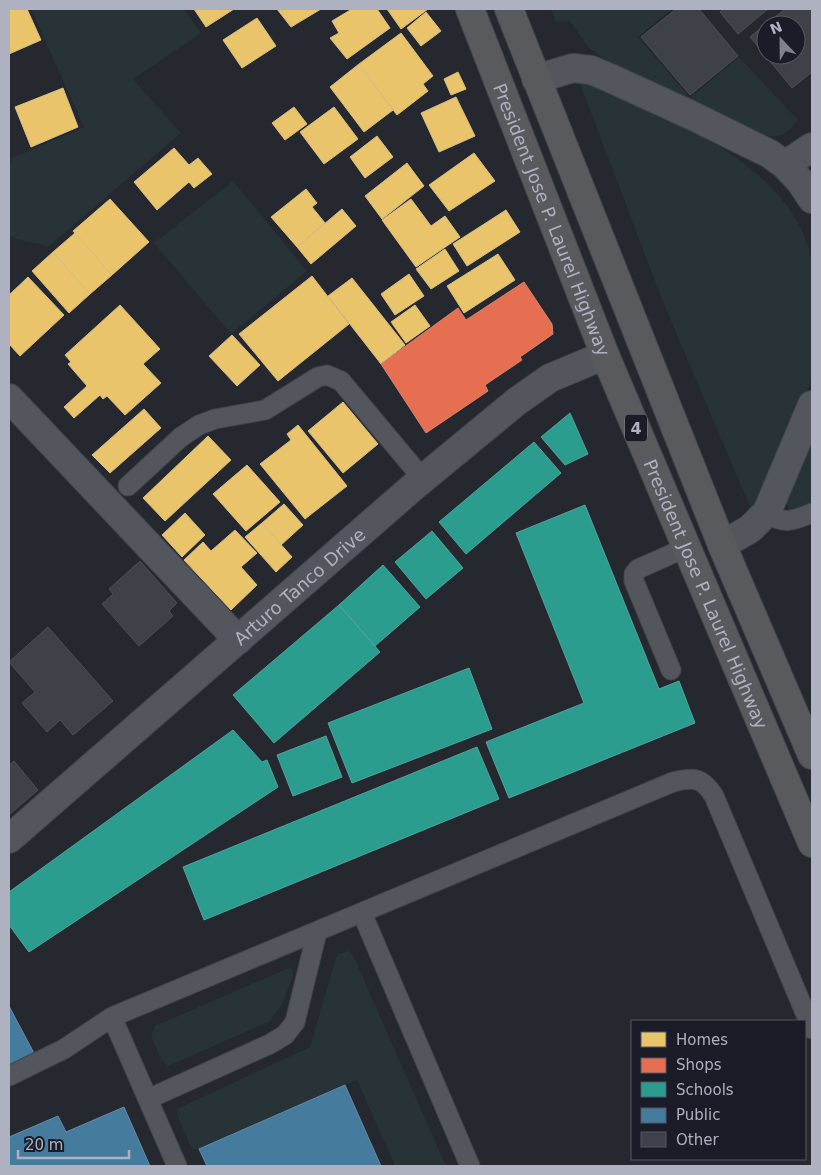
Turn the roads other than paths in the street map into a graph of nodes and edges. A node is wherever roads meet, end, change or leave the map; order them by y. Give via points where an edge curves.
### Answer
1 (470, 9) edge
2 (509, 9) edge
3 (536, 79) junction
4 (812, 147) edge
5 (785, 165) junction
6 (812, 199) edge
7 (605, 354) junction
8 (9, 398) edge
9 (812, 405) edge
10 (423, 479) junction
11 (128, 486) dead end
12 (767, 512) junction
13 (812, 513) edge
14 (722, 545) junction
15 (686, 548) junction
16 (238, 640) junction
17 (672, 670) dead end
18 (812, 755) edge
19 (9, 839) edge
20 (812, 843) edge
21 (362, 913) junction
22 (317, 932) junction
23 (112, 1017) junction
24 (812, 1029) edge
25 (9, 1076) edge
26 (148, 1099) junction
27 (177, 1166) edge
28 (470, 1166) edge

1 - 7 highway, President Jose P. Laurel Highway / 4
2 - 3 highway, President Jose P. Laurel Highway / 4
3 - 5 street via 573,68 591,70 693,116 770,154
3 - 14 highway, President Jose P. Laurel Highway / 4
4 - 5 street
5 - 6 street
7 - 10 street, Arturo Tanco Drive via 566,370 535,388
7 - 15 highway, President Jose P. Laurel Highway / 4
8 - 16 street
9 - 12 street
10 - 11 lane via 341,381 327,375 318,377 264,410 199,425 180,438
10 - 16 street, Arturo Tanco Drive
12 - 13 lane via 781,521
12 - 14 street via 750,529
14 - 18 highway, President Jose P. Laurel Highway / 4
15 - 17 lane via 638,569 634,574 634,581
15 - 20 highway, President Jose P. Laurel Highway / 4
16 - 19 street, Arturo Tanco Drive
21 - 22 lane
21 - 24 lane via 673,782 690,778 706,784 714,796
21 - 28 lane
22 - 23 lane
22 - 26 lane via 295,1022 285,1035
23 - 25 lane via 64,1049
23 - 26 lane
26 - 27 lane

